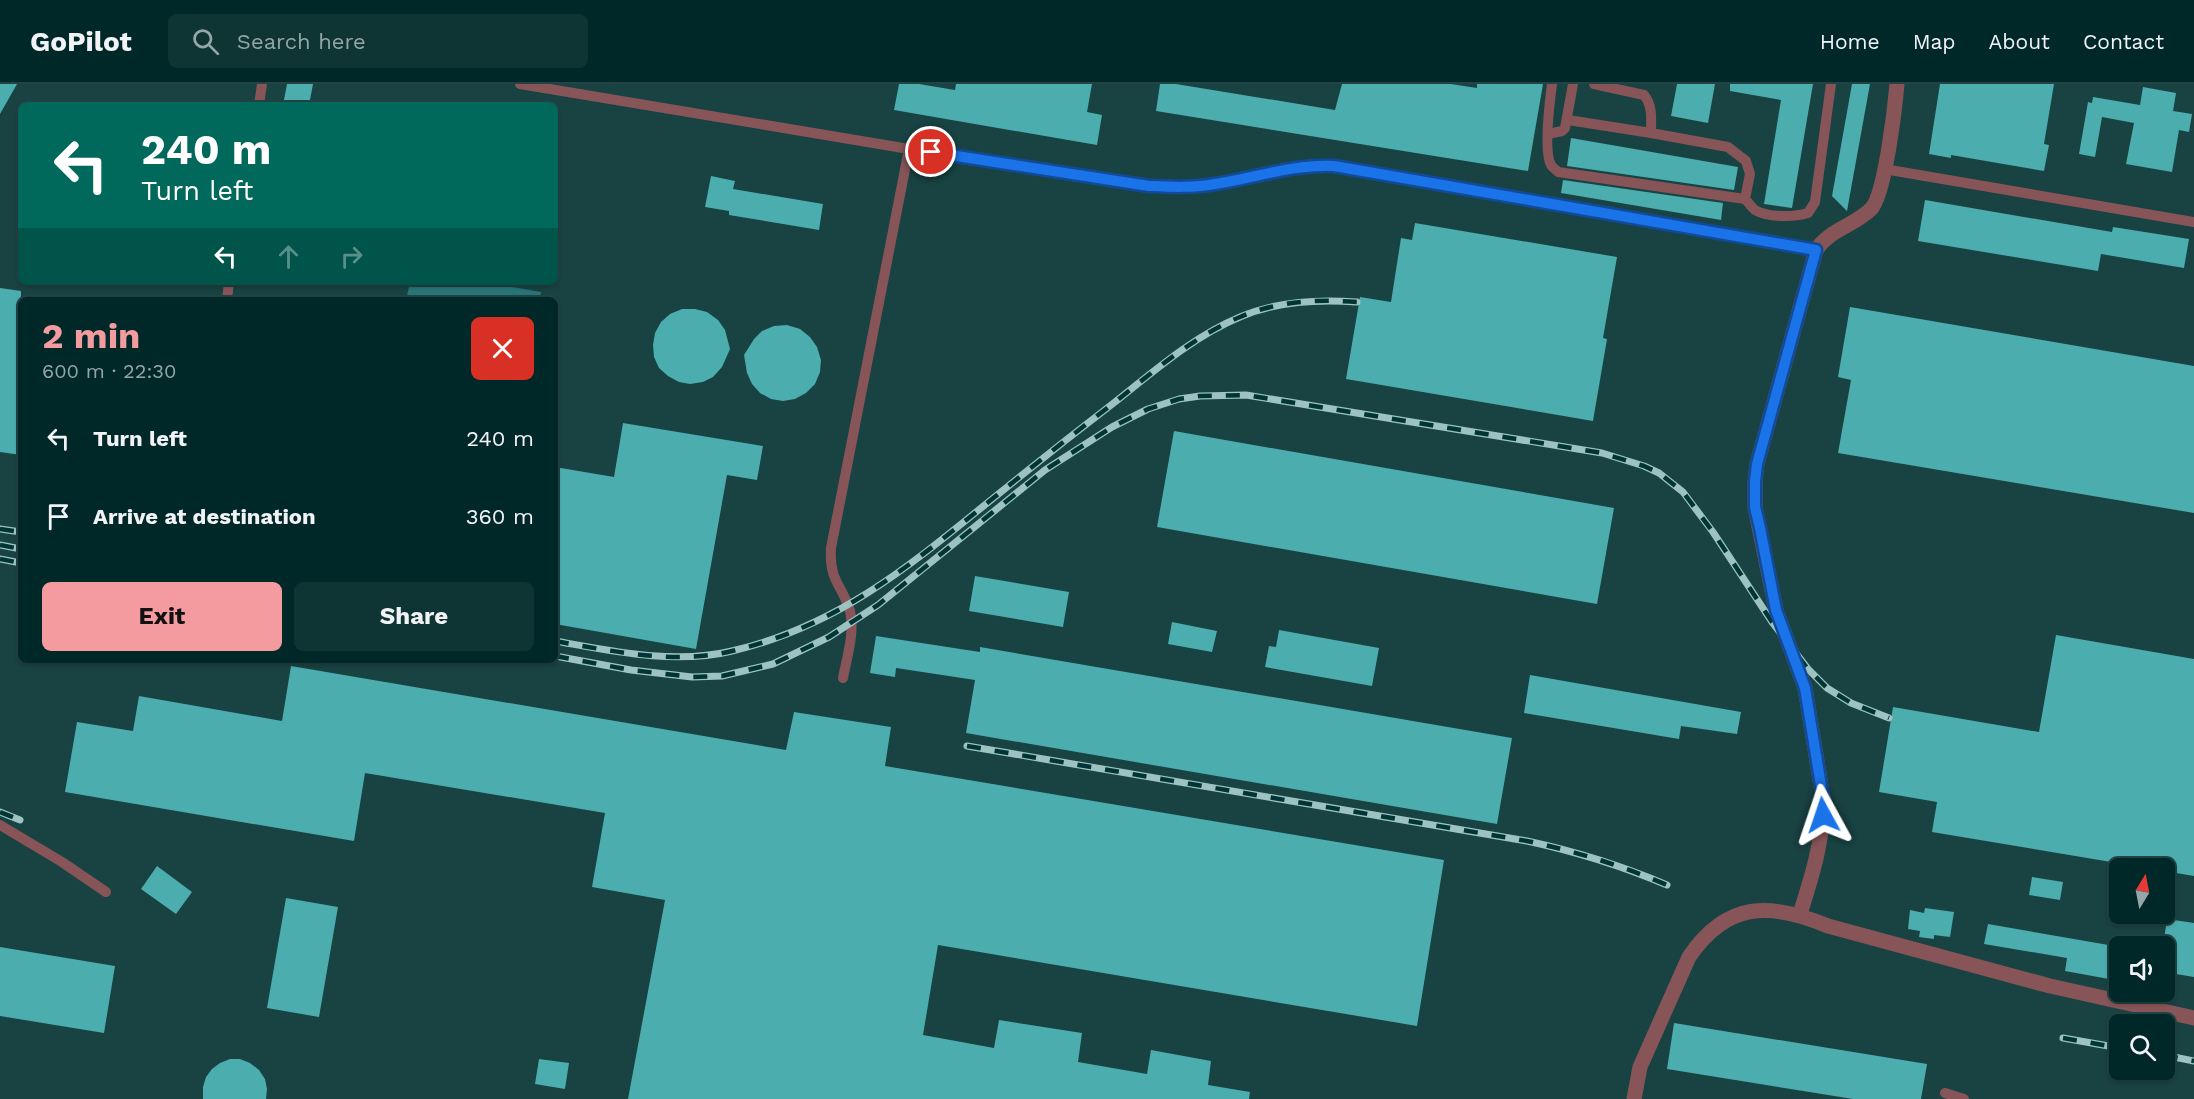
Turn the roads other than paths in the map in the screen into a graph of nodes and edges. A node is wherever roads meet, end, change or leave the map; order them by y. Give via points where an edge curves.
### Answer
1 (262, 84) edge
2 (520, 84) edge
3 (1552, 84) edge
4 (1573, 84) edge
5 (1594, 84) edge
6 (1831, 84) edge
7 (1897, 84) edge
8 (259, 102) edge
9 (1568, 120) junction
10 (1651, 133) junction
11 (1548, 134) junction
12 (909, 149) junction
13 (1884, 169) junction
14 (1745, 199) junction
15 (2194, 222) edge
16 (1816, 250) junction
17 (843, 678) dead end
18 (0, 825) edge
19 (106, 892) dead end
20 (1800, 914) junction
21 (2194, 1018) edge
22 (1945, 1094) dead end
23 (1634, 1099) edge
24 (1964, 1099) edge

1 - 8 lane
2 - 12 lane
3 - 11 lane
4 - 9 lane
5 - 10 lane via 1644,95 1649,102
6 - 14 lane via 1815,202 1808,213 1773,215 1755,210
7 - 13 street
9 - 10 lane
9 - 11 lane via 1562,131
10 - 14 lane via 1728,147 1746,161 1750,174
11 - 14 lane via 1550,164 1558,172
12 - 16 lane via 1182,188 1294,167 1334,166
12 - 17 lane via 831,548 832,573 850,614
13 - 15 lane
13 - 16 street via 1881,190 1872,208 1831,233
16 - 20 street via 1755,482 1755,507 1776,610 1805,688 1823,798 1819,850
18 - 19 lane
20 - 21 street via 1827,926 2050,986
20 - 23 street via 1776,910 1742,914 1711,929 1700,941 1689,957 1640,1067
22 - 24 lane

